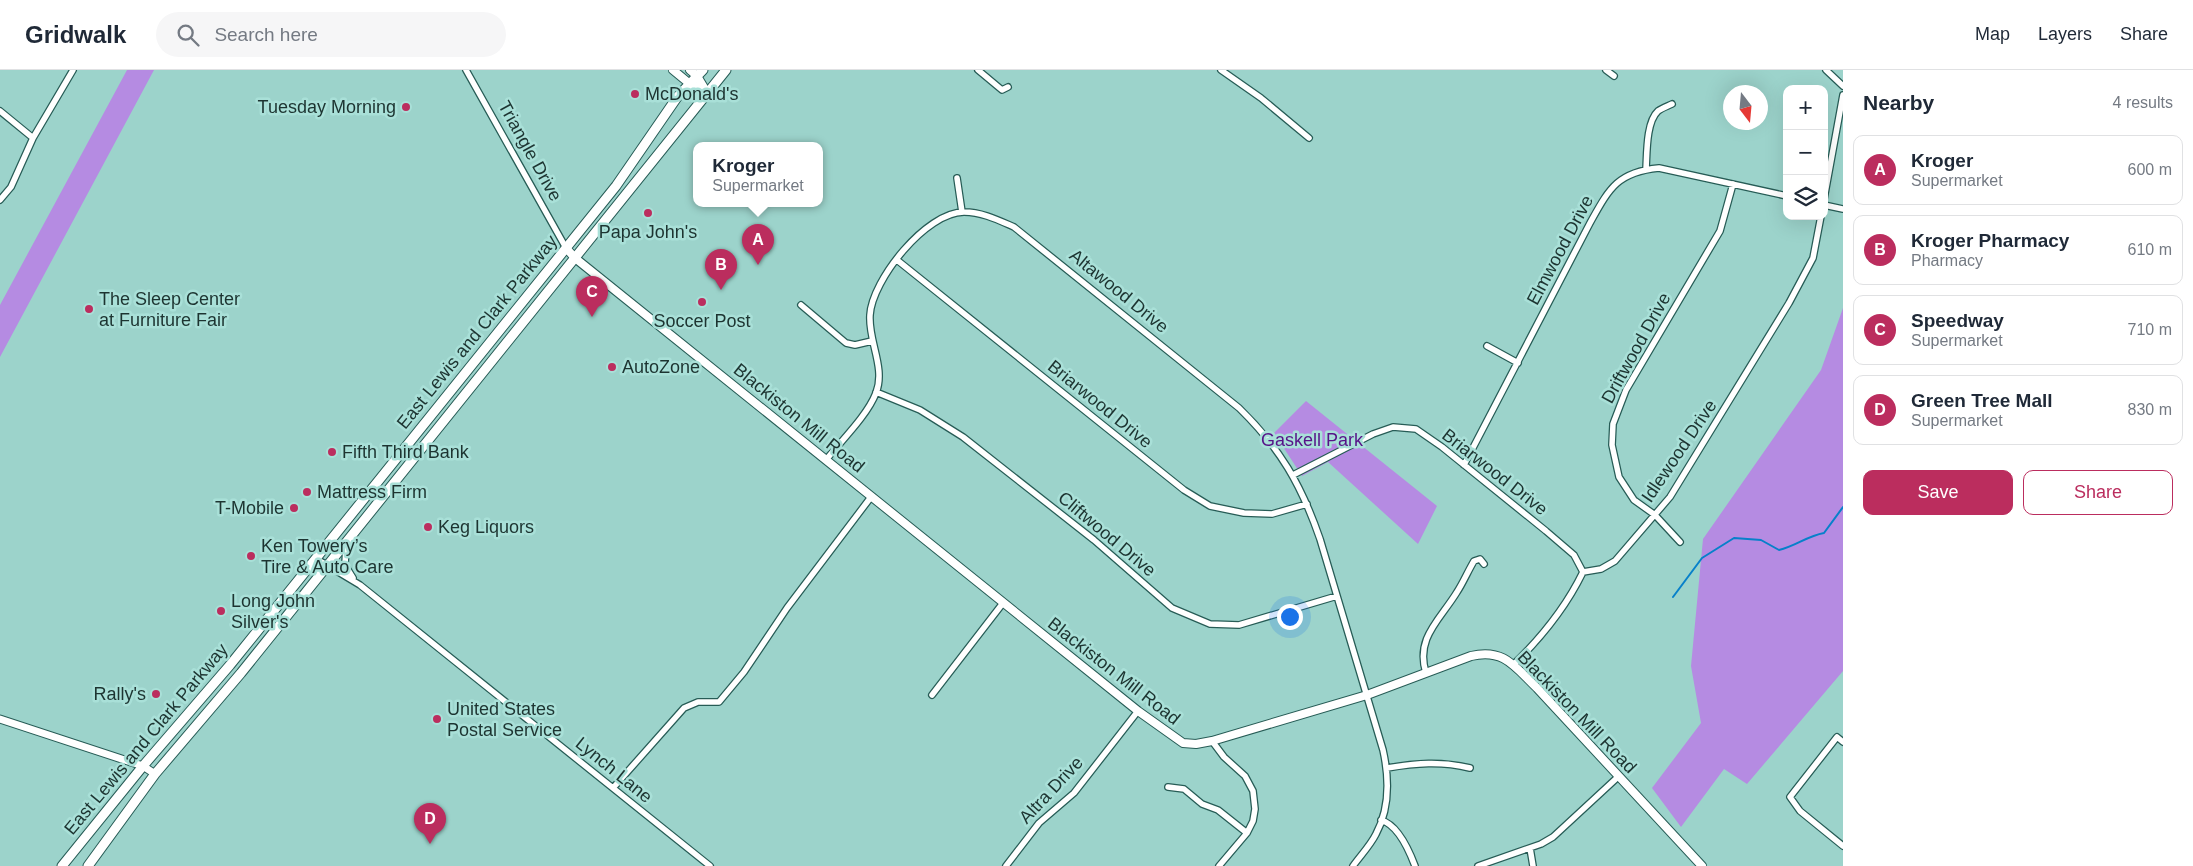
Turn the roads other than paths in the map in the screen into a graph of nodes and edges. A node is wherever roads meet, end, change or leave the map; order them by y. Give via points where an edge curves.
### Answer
1 (73, 70) edge
2 (466, 70) edge
3 (673, 70) edge
4 (726, 70) edge
5 (978, 70) edge
6 (1221, 70) edge
7 (1606, 70) edge
8 (1826, 70) edge
9 (697, 72) edge
10 (1614, 76) dead end
11 (690, 84) junction
12 (1843, 86) edge
13 (1008, 87) dead end
14 (707, 93) junction
15 (1843, 95) edge
16 (1672, 104) dead end
17 (0, 111) edge
18 (33, 138) junction
19 (1309, 138) dead end
20 (1646, 169) junction
21 (1828, 177) edge
22 (957, 178) dead end
23 (1733, 184) junction
24 (1783, 195) edge
25 (0, 200) edge
26 (1828, 206) edge
27 (1843, 209) edge
28 (962, 212) junction
29 (1820, 220) edge
30 (566, 248) junction
31 (575, 258) junction
32 (897, 260) junction
33 (801, 305) dead end
34 (872, 341) junction
35 (1486, 346) dead end
36 (1518, 363) junction
37 (876, 392) junction
38 (826, 460) junction
39 (1464, 465) junction
40 (1293, 475) junction
41 (872, 497) junction
42 (1307, 504) junction
43 (1654, 515) junction
44 (349, 538) junction
45 (1680, 542) dead end
46 (315, 558) junction
47 (1484, 564) dead end
48 (327, 566) junction
49 (1583, 572) junction
50 (360, 585) junction
51 (1337, 596) junction
52 (1004, 603) junction
53 (1514, 665) junction
54 (1426, 673) junction
55 (932, 695) dead end
56 (1367, 695) junction
57 (1138, 711) junction
58 (0, 719) edge
59 (1212, 741) junction
60 (1843, 742) edge
61 (143, 766) junction
62 (1387, 768) junction
63 (1470, 768) dead end
64 (156, 774) junction
65 (1619, 776) junction
66 (1168, 787) dead end
67 (613, 788) junction
68 (1380, 820) junction
69 (1247, 833) junction
70 (1843, 846) edge
71 (1530, 848) junction
72 (62, 866) edge
73 (88, 866) edge
74 (710, 866) edge
75 (1006, 866) edge
76 (1219, 866) edge
77 (1352, 866) edge
78 (1415, 866) edge
79 (1478, 866) edge
80 (1533, 866) edge
81 (1702, 866) edge

1 - 18 street
2 - 30 street, Triangle Drive
3 - 11 main road
4 - 14 main road, East Lewis and Clark Parkway
5 - 13 street via 1002,90
6 - 19 street
7 - 10 street
8 - 12 street
9 - 11 main road, East Lewis and Clark Parkway
9 - 14 main road
11 - 14 main road
11 - 30 main road, East Lewis and Clark Parkway
14 - 31 main road, East Lewis and Clark Parkway
15 - 21 street
16 - 20 street via 1657,112 1651,126
17 - 18 street
18 - 25 street via 11,186
20 - 23 street, Elmwood Drive via 1659,168
20 - 36 street, Elmwood Drive via 1626,175 1610,188
22 - 28 street
23 - 24 street, Elmwood Drive
23 - 43 street, Driftwood Drive via 1720,230 1626,390 1613,424 1612,445 1619,477 1634,500
26 - 27 street
28 - 32 street, Altawood Drive via 918,233
28 - 40 street, Altawood Drive via 983,214 1014,227 1239,408 1262,430
29 - 43 street, Idlewood Drive via 1813,258 1789,303 1695,460
30 - 31 main road, Blackiston Mill Road
30 - 46 main road, East Lewis and Clark Parkway
31 - 38 main road, Blackiston Mill Road
31 - 44 main road, East Lewis and Clark Parkway
32 - 34 street, Altawood Drive via 883,278 871,303
32 - 42 street, Briarwood Drive via 1184,490 1210,506 1244,513 1272,514
33 - 34 street via 846,342 855,345
34 - 37 street, Altawood Drive via 878,367
35 - 36 street
36 - 39 street, Elmwood Drive
37 - 38 street, Altawood Drive
37 - 51 street, Cliftwood Drive via 920,410 963,437 1094,540 1172,608 1210,624 1239,625
38 - 41 main road, Blackiston Mill Road
39 - 40 street, Briarwood Drive via 1416,429 1393,427 1358,440
39 - 49 street, Briarwood Drive via 1574,555
40 - 42 street, Altawood Drive
41 - 52 main road, Blackiston Mill Road
41 - 67 street via 719,702 698,702 684,708
42 - 51 street, Altawood Drive
43 - 45 street, Driftwood Drive
43 - 49 street, Idlewood Drive via 1615,561 1601,569
44 - 48 main road, East Lewis and Clark Parkway
44 - 50 street, Lynch Lane via 345,565
46 - 48 street, Lynch Lane
46 - 61 main road, East Lewis and Clark Parkway via 230,665
47 - 54 street via 1480,559 1474,561 1457,593 1432,627 1422,652
48 - 50 street, Lynch Lane
48 - 64 main road, East Lewis and Clark Parkway
49 - 53 street via 1572,595
50 - 67 street, Lynch Lane
51 - 56 street, Altawood Drive
52 - 55 street
52 - 57 main road, Blackiston Mill Road
53 - 54 main road, Blackiston Mill Road via 1502,656 1483,653
53 - 65 main road, Blackiston Mill Road
54 - 56 main road, Blackiston Mill Road
56 - 59 main road, Blackiston Mill Road
56 - 62 street, Altawood Drive
57 - 59 main road, Blackiston Mill Road via 1183,743
57 - 75 street, Altra Drive via 1074,793 1039,823
58 - 61 street
59 - 69 street via 1224,758 1245,776 1253,790 1255,809
60 - 70 street via 1837,737 1790,797 1800,811
61 - 64 street
61 - 72 main road, East Lewis and Clark Parkway
62 - 63 street via 1418,762
62 - 68 street, Altawood Drive via 1386,804
64 - 73 main road, East Lewis and Clark Parkway
65 - 71 street via 1553,837
65 - 81 main road, Blackiston Mill Road
66 - 69 street via 1184,789
67 - 74 street, Lynch Lane
68 - 77 street, Altawood Drive via 1376,834
68 - 78 street via 1388,822 1394,829
69 - 76 street
71 - 79 street
71 - 80 street

